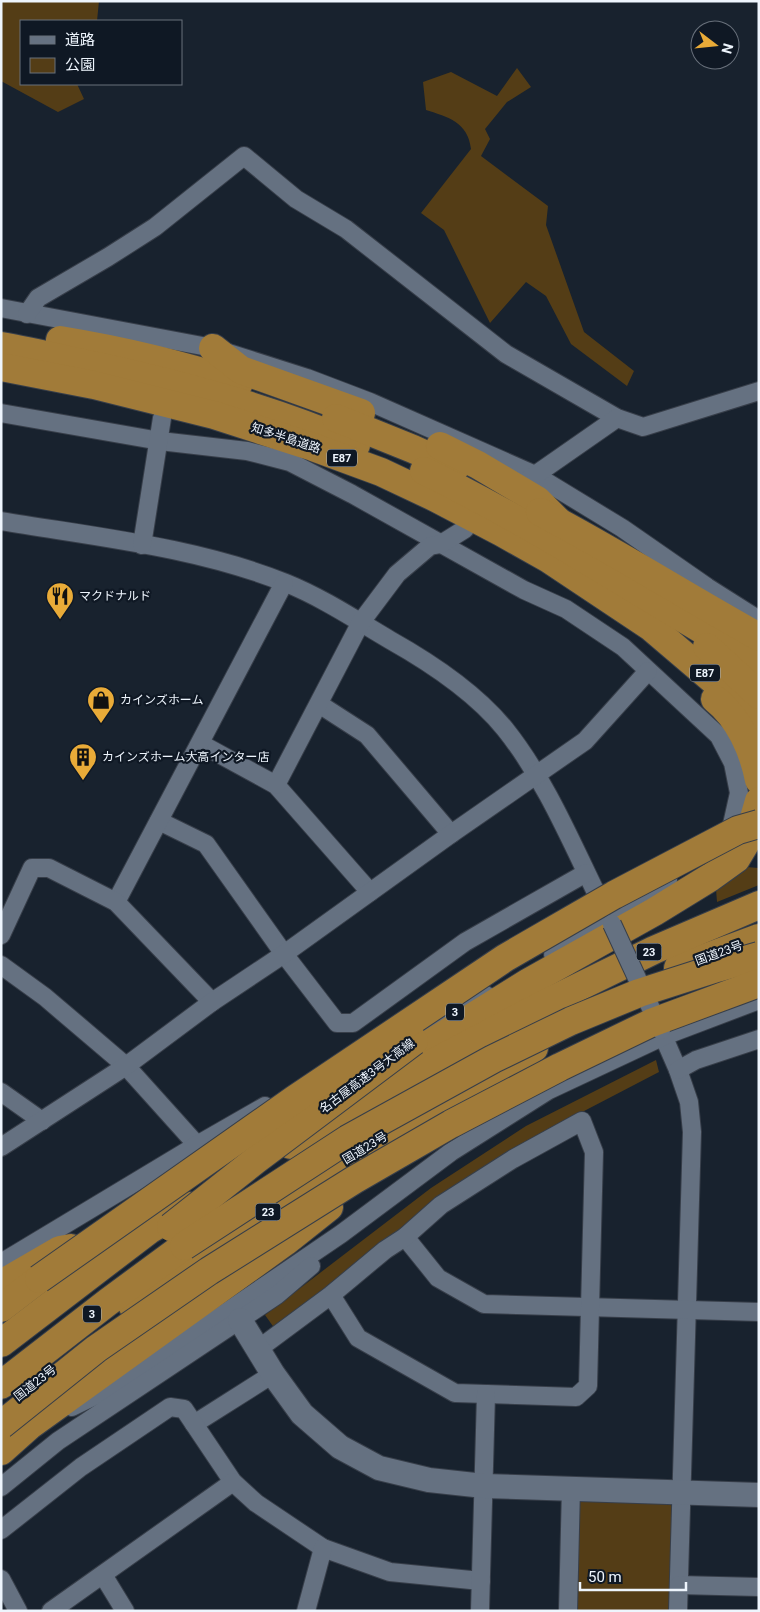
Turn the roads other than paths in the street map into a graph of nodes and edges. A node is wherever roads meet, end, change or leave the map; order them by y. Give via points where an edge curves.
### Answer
1 (1, 308) edge
2 (27, 314) junction
3 (1, 334) edge
4 (1, 346) edge
5 (213, 348) junction
6 (1, 367) edge
7 (759, 391) edge
8 (1, 413) edge
9 (162, 418) dead end
10 (617, 418) junction
11 (160, 441) junction
12 (532, 477) junction
13 (557, 520) junction
14 (1, 521) edge
15 (465, 529) dead end
16 (441, 544) junction
17 (142, 545) junction
18 (284, 582) junction
19 (629, 586) junction
20 (759, 620) edge
21 (361, 622) junction
22 (651, 627) junction
23 (759, 637) edge
24 (759, 663) edge
25 (648, 671) junction
26 (759, 695) edge
27 (319, 704) junction
28 (759, 719) edge
29 (201, 744) junction
30 (537, 775) junction
31 (759, 780) edge
32 (276, 785) junction
33 (759, 801) edge
34 (159, 821) junction
35 (759, 824) edge
36 (759, 829) edge
37 (451, 834) junction
38 (586, 873) junction
39 (370, 892) junction
40 (116, 902) junction
41 (759, 905) edge
42 (610, 921) junction
43 (1, 935) edge
44 (759, 938) edge
45 (284, 954) junction
46 (759, 956) edge
47 (1, 965) edge
48 (759, 983) edge
49 (759, 1000) edge
50 (212, 1002) junction
51 (662, 1033) junction
52 (550, 1037) junction
53 (759, 1039) edge
54 (126, 1066) junction
55 (678, 1070) junction
56 (397, 1082) junction
57 (1, 1092) edge
58 (42, 1121) junction
59 (197, 1145) junction
60 (1, 1147) edge
61 (149, 1230) junction
62 (341, 1234) junction
63 (406, 1237) junction
64 (1, 1263) edge
65 (1, 1284) edge
66 (331, 1295) junction
67 (591, 1306) junction
68 (1, 1308) edge
69 (687, 1310) junction
70 (759, 1312) edge
71 (240, 1320) junction
72 (1, 1343) edge
73 (258, 1350) junction
74 (1, 1362) edge
75 (273, 1374) junction
76 (1, 1385) edge
77 (486, 1394) junction
78 (1, 1409) edge
79 (194, 1424) junction
80 (1, 1425) edge
81 (29, 1426) junction
82 (1, 1451) edge
83 (233, 1482) junction
84 (484, 1486) junction
85 (1, 1487) edge
86 (571, 1488) junction
87 (681, 1493) junction
88 (759, 1495) edge
89 (1, 1530) edge
90 (323, 1548) junction
91 (104, 1575) junction
92 (1, 1579) edge
93 (481, 1581) junction
94 (679, 1585) junction
95 (759, 1587) edge
96 (18, 1611) edge
97 (51, 1611) edge
98 (125, 1611) edge
99 (306, 1611) edge
100 (480, 1611) edge
101 (568, 1611) edge
102 (678, 1611) edge

1 - 2 street
2 - 5 street via 184,349
2 - 10 street via 38,298 155,227 244,156 296,199 346,229 506,354
3 - 13 highway via 110,348 188,366 255,388 413,449
4 - 19 highway, 知多半島道路 / E87 via 162,380 311,425 418,468 467,492
5 - 12 street via 370,402
5 - 13 highway via 241,370 425,438 536,500
6 - 22 highway, 知多半島道路 / E87 via 94,385 214,415 381,472 549,559
7 - 10 street via 644,427
8 - 11 street
9 - 11 street
10 - 12 street
11 - 16 street via 248,451 290,462
11 - 17 street
12 - 20 street via 622,528
13 - 23 highway
14 - 17 street
15 - 16 street
16 - 21 street via 430,546 397,574
16 - 25 street via 524,590 566,609 623,647
17 - 18 street via 196,555
18 - 21 street
18 - 29 street
19 - 24 highway
19 - 26 highway, E87 via 687,630
21 - 27 street
21 - 30 street via 423,659 466,691 504,728
22 - 28 highway, E87
22 - 31 highway via 682,671 725,707 743,734
25 - 30 street via 585,741
25 - 42 street via 719,736 733,763 739,793 731,828 708,855
27 - 32 street
27 - 37 street via 367,734
29 - 32 street
29 - 34 street
30 - 37 street
30 - 38 street
32 - 39 street
33 - 56 highway via 748,839 736,859 654,912 529,982 413,1054
34 - 40 street
34 - 45 street via 206,844
35 - 68 highway, bridge via 738,830 614,895 505,958 271,1116
36 - 74 highway, 名古屋高速3号大高線 / 3, bridge via 618,906 476,996 257,1159
37 - 39 street
38 - 42 street
38 - 45 street via 466,942 353,1023 338,1023
39 - 45 street
40 - 43 street via 49,868 32,868
40 - 50 street
41 - 56 highway, 23 via 654,950
42 - 51 street, bridge
42 - 59 street via 484,996 293,1090
44 - 52 highway, 国道23号 / 23 via 670,971
45 - 50 street
46 - 76 highway, 3, bridge via 639,993 570,1021 492,1059 348,1139 184,1246
47 - 54 street via 45,996
48 - 80 highway, bridge via 651,1023 560,1067 354,1180 209,1271 96,1349
49 - 51 street
50 - 54 street
51 - 55 street
51 - 62 street via 541,1095 451,1152
52 - 78 highway, 国道23号 / 23 via 326,1171 117,1318
52 - 81 highway via 461,1098 286,1242
53 - 55 street via 696,1060
54 - 58 street
54 - 59 street
55 - 69 street via 689,1102 692,1132
56 - 61 highway, 23
57 - 58 street
58 - 60 street
59 - 64 street
61 - 65 highway via 60,1250
61 - 72 highway, 23
62 - 71 street via 308,1270
62 - 81 street via 107,1390
63 - 66 street via 385,1250
63 - 67 street via 438,1278 484,1304
63 - 67 street via 441,1205 513,1159 582,1121 594,1152
66 - 73 street
66 - 77 street via 358,1338 455,1393
67 - 69 street
67 - 77 street via 588,1386 576,1397
69 - 70 street
69 - 87 street
71 - 73 street
71 - 85 street via 58,1441
73 - 75 street
75 - 79 street
75 - 84 street via 302,1414 348,1452 388,1470 429,1480
77 - 84 street
79 - 83 street
79 - 89 street via 184,1409 170,1407 80,1467
81 - 82 highway
83 - 90 street via 256,1503
83 - 91 street
84 - 86 street
84 - 93 street
86 - 87 street
86 - 101 street
87 - 88 street
87 - 94 street
90 - 93 street via 390,1572
90 - 99 street
91 - 97 street
91 - 98 street
92 - 96 street
93 - 100 street
94 - 95 street
94 - 102 street

